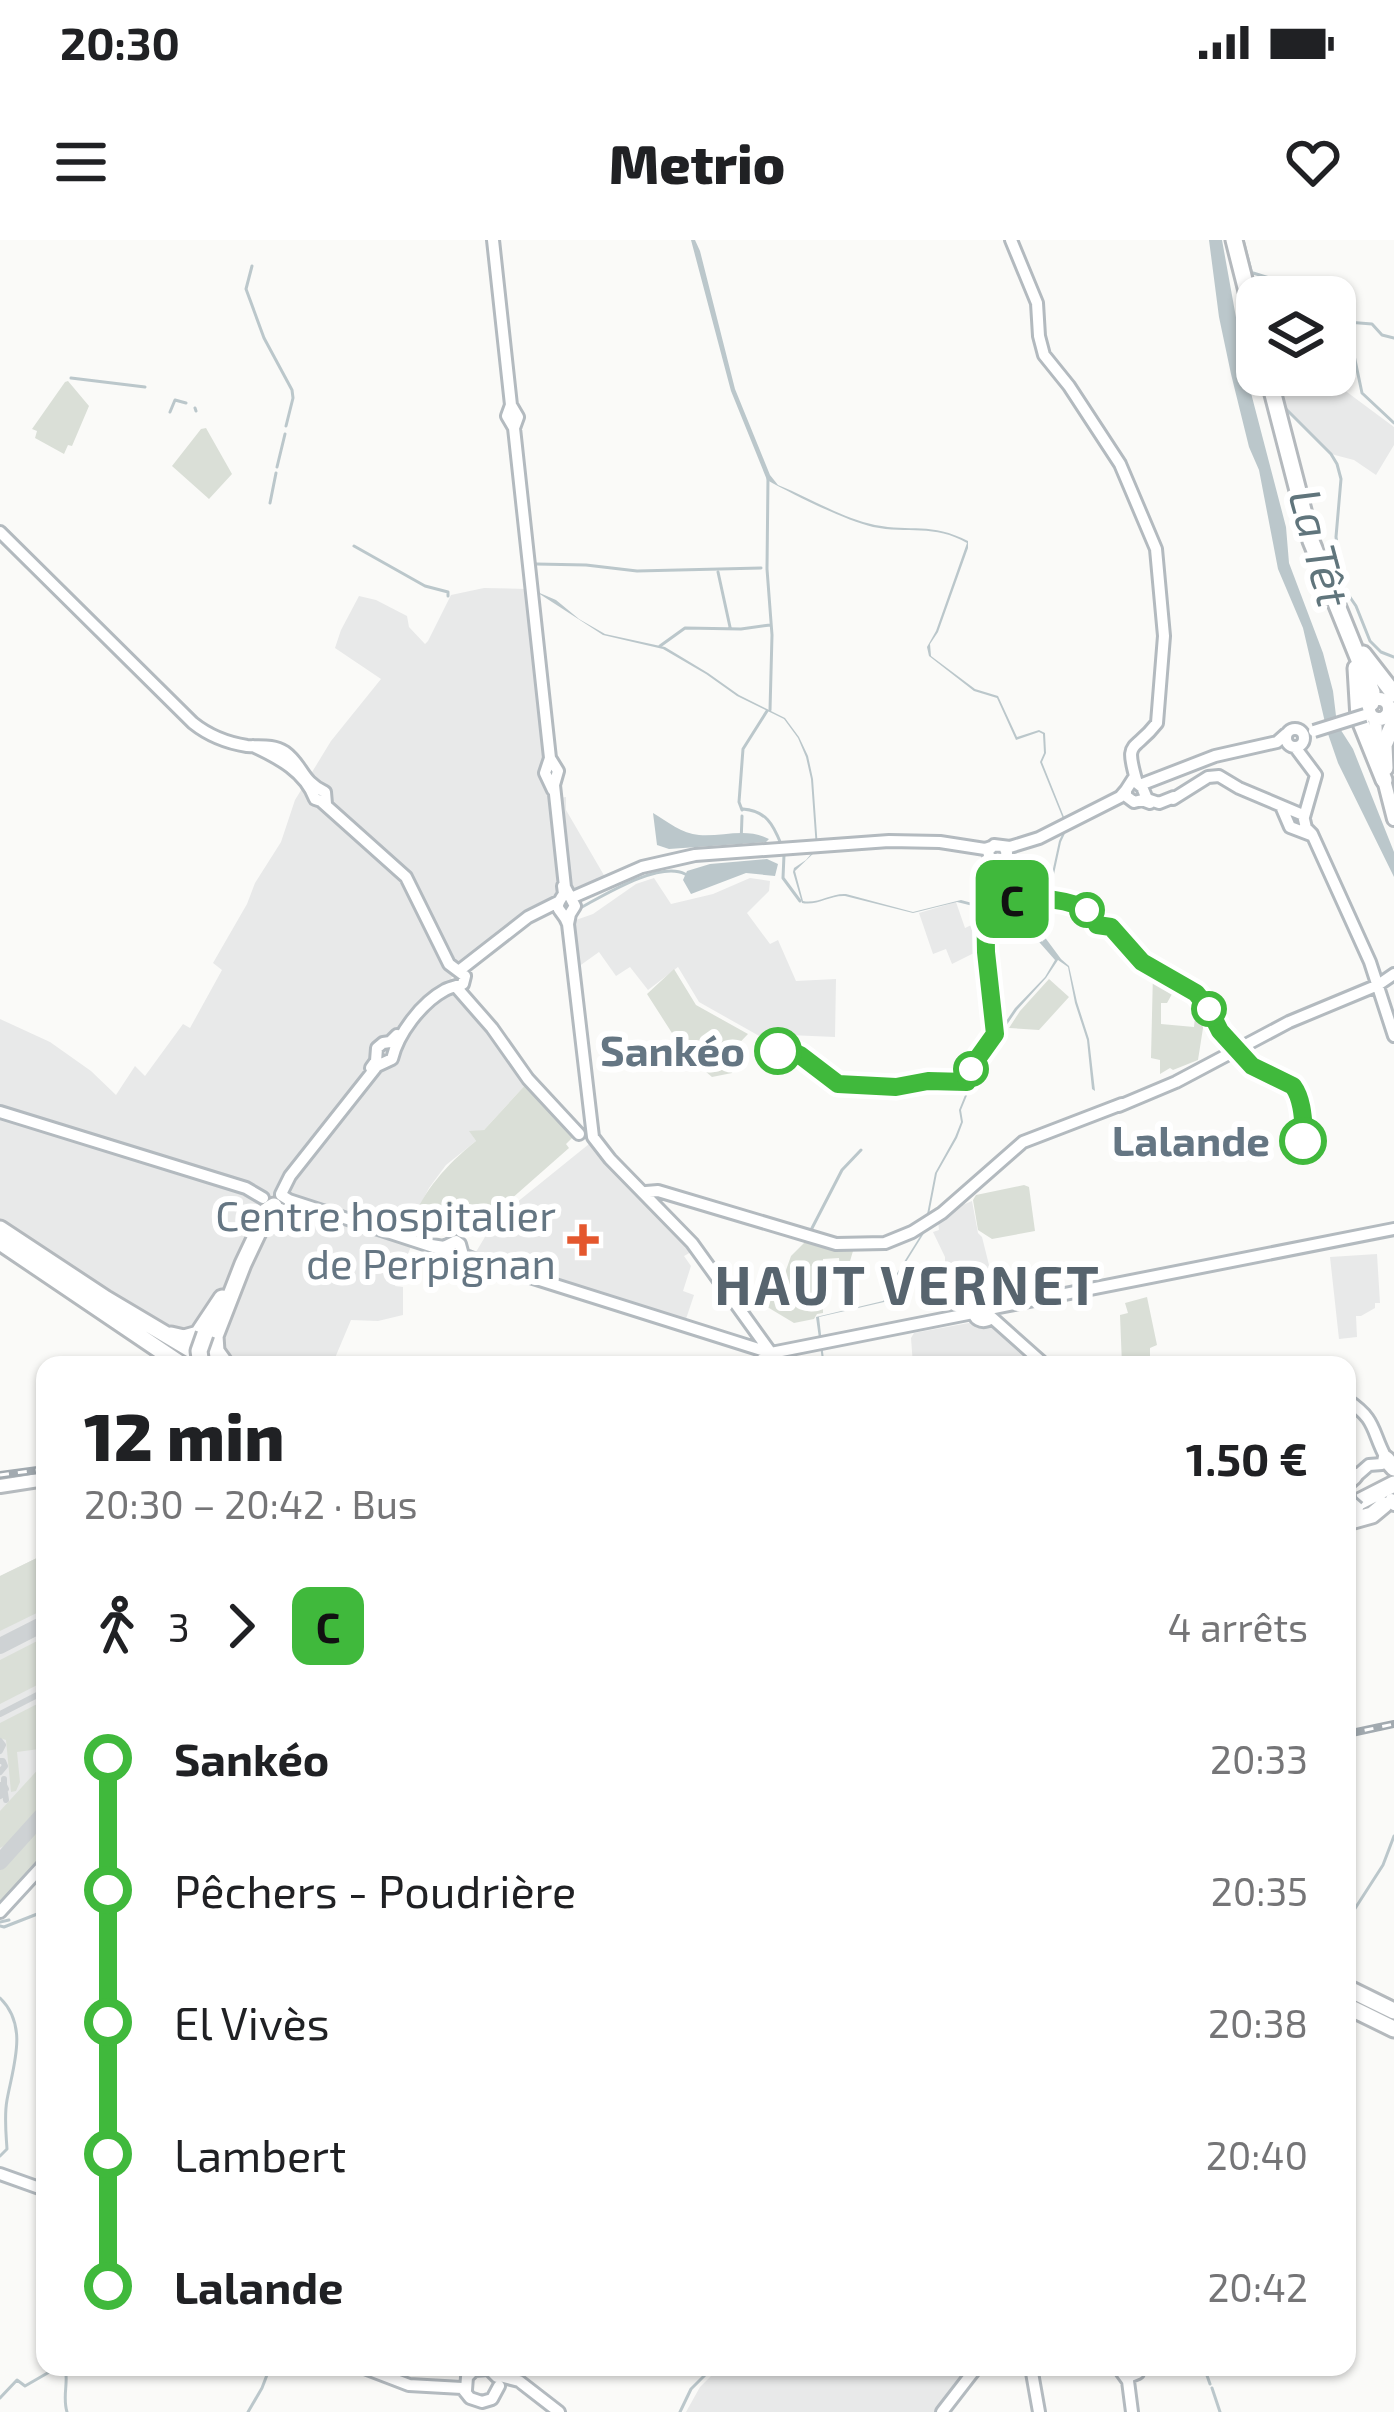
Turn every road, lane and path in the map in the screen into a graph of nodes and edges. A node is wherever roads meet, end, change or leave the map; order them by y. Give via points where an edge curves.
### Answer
1 (493, 240) edge
2 (1010, 240) edge
3 (1236, 240) edge
4 (1244, 276) edge
5 (1246, 276) edge
6 (1275, 396) edge
7 (1276, 396) edge
8 (1303, 511) junction
9 (0, 532) edge
10 (1382, 711) edge
11 (1301, 740) junction
12 (1385, 781) junction
13 (1137, 790) junction
14 (1394, 816) edge
15 (1298, 818) junction
16 (566, 907) junction
17 (1394, 972) edge
18 (457, 979) junction
19 (1378, 984) junction
20 (1394, 1036) edge
21 (0, 1112) edge
22 (586, 1134) junction
23 (650, 1194) junction
24 (271, 1196) junction
25 (1394, 1229) edge
26 (0, 1238) edge
27 (237, 1276) junction
28 (107, 1302) junction
29 (993, 1313) junction
30 (771, 1353) junction
31 (190, 1356) edge
32 (191, 1356) edge
33 (191, 1356) edge
34 (199, 1356) edge
35 (203, 1356) edge
36 (210, 1356) edge
37 (767, 1356) edge
38 (1036, 1356) edge
39 (1356, 1406) edge
40 (1382, 1459) edge
41 (1356, 1477) edge
42 (36, 1480) edge
43 (0, 1485) edge
44 (1392, 1496) edge
45 (1356, 1498) edge
46 (1356, 1503) edge
47 (36, 1873) edge
48 (0, 1912) edge
49 (1356, 1990) edge
50 (1356, 2007) edge
51 (1394, 2009) edge
52 (1394, 2026) edge
53 (0, 2174) edge
54 (36, 2187) edge
55 (386, 2376) edge
56 (471, 2376) edge
57 (494, 2376) edge
58 (968, 2376) edge
59 (1033, 2376) edge
60 (1130, 2376) edge
61 (498, 2381) junction
62 (559, 2412) edge
63 (941, 2412) edge
64 (1039, 2412) edge
65 (1134, 2412) edge

1 - 16 main road
2 - 13 main road via 1037,303 1044,355 1120,464 1156,549 1164,636 1156,724 1130,751
3 - 4 highway
3 - 5 highway
6 - 8 highway
7 - 10 highway via 1316,542 1371,666
8 - 10 highway
8 - 12 highway via 1355,662 1359,718
9 - 18 main road via 198,728 290,757 331,812 406,877
10 - 11 main road, bridge
10 - 12 highway
11 - 13 main road via 1215,756
11 - 15 main road via 1315,784
12 - 14 main road
13 - 15 main road via 1160,805 1214,775
13 - 16 main road via 1011,851 910,841 695,858 605,885
15 - 19 main road
16 - 18 main road via 525,922
16 - 22 main road
17 - 19 main road
18 - 22 main road via 520,1067
18 - 24 main road via 391,1046 377,1048 380,1059
19 - 20 main road
19 - 23 main road via 1021,1144 942,1213 885,1243 836,1244
21 - 24 main road
22 - 23 main road
23 - 30 main road
24 - 27 highway
24 - 30 main road
25 - 29 main road
26 - 28 highway
26 - 31 highway
27 - 28 highway via 192,1337 172,1336
27 - 34 highway, bridge
27 - 35 highway
27 - 36 highway
28 - 32 highway
28 - 33 highway
29 - 30 main road
29 - 38 main road
30 - 37 main road
39 - 40 main road via 1371,1420
40 - 41 main road
42 - 43 main road
44 - 45 highway
44 - 46 highway via 1372,1515
47 - 48 main road
49 - 51 highway
50 - 52 highway
53 - 54 main road
55 - 56 main road via 409,2385
56 - 61 main road via 470,2398 482,2402 492,2399
57 - 61 main road
58 - 63 main road
59 - 64 main road
60 - 65 main road
61 - 62 main road via 513,2379

